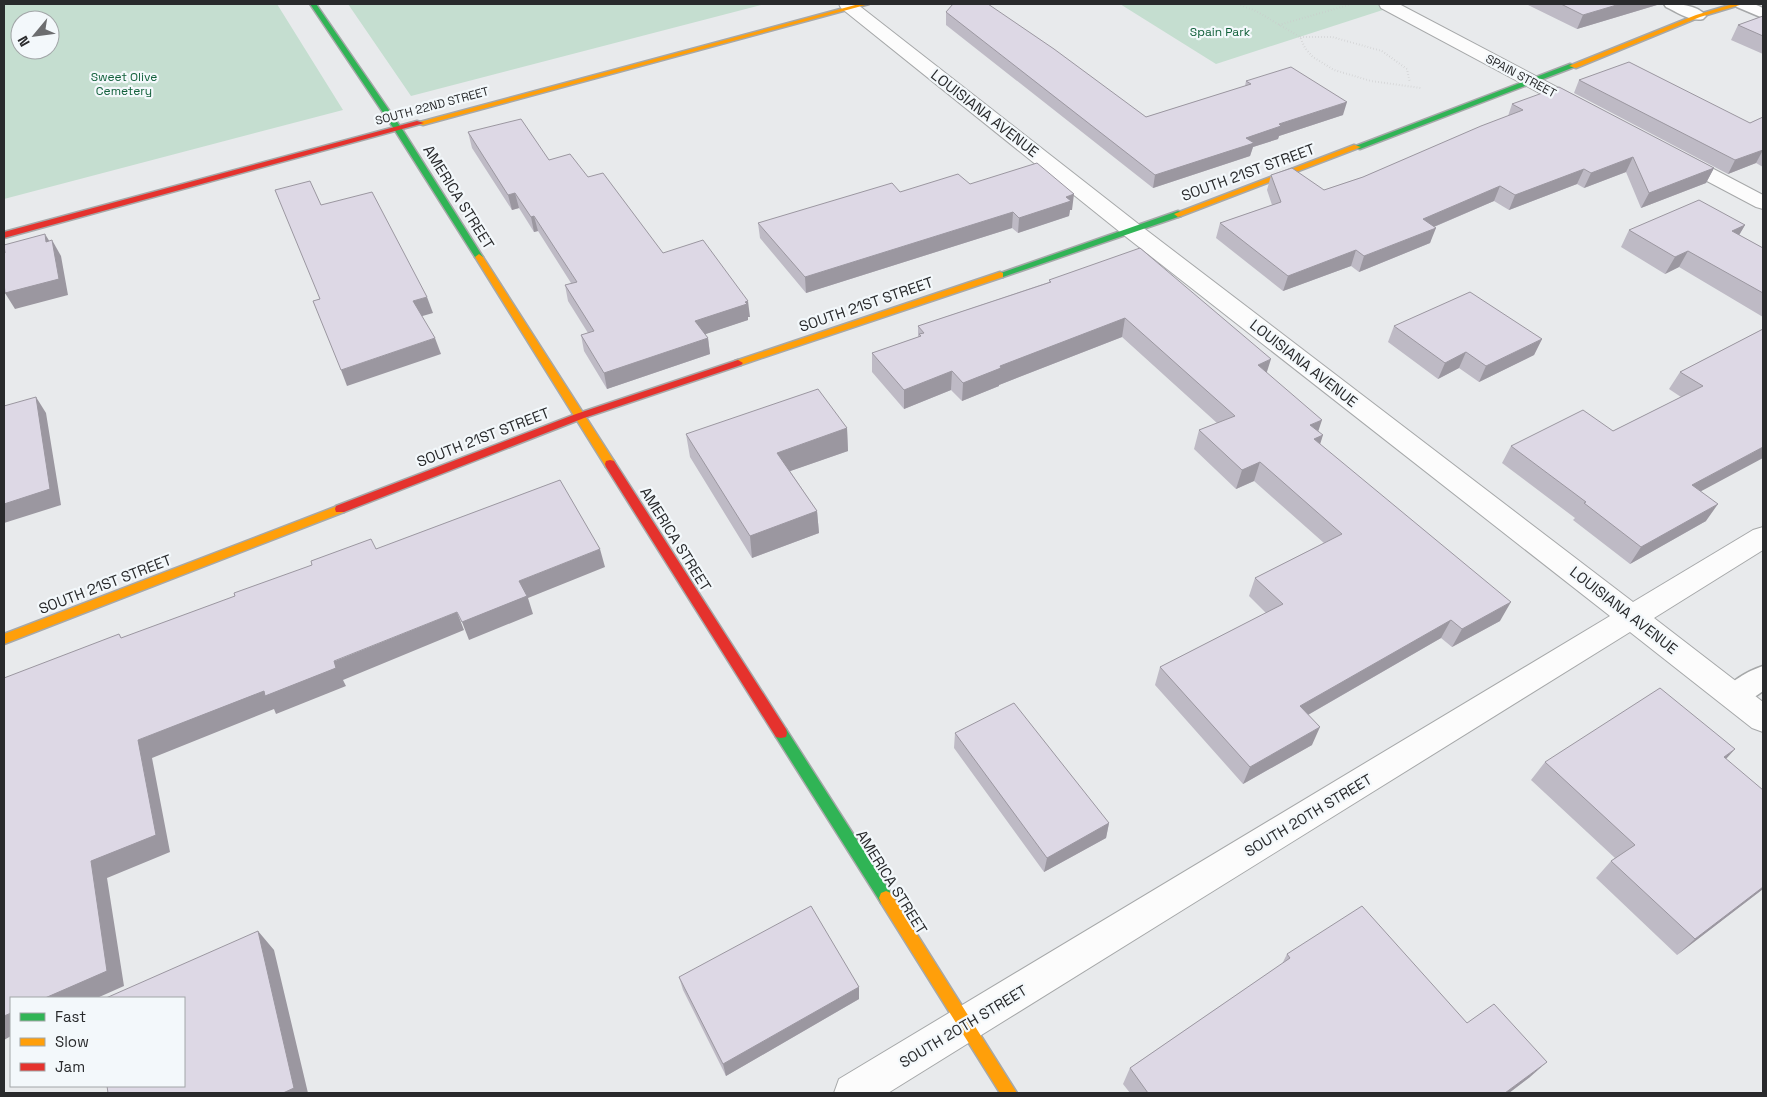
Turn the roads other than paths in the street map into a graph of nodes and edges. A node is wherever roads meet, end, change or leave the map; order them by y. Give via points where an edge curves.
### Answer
1 (313, 4) edge
2 (1386, 4) edge
3 (1671, 4) edge
4 (1741, 4) edge
5 (855, 5) edge
6 (1763, 13) edge
7 (1698, 16) junction
8 (1532, 82) junction
9 (1600, 118) edge
10 (398, 129) junction
11 (1660, 149) edge
12 (1763, 203) edge
13 (1133, 231) junction
14 (4, 235) edge
15 (580, 416) junction
16 (1763, 537) edge
17 (1632, 616) junction
18 (4, 639) edge
19 (1763, 677) edge
20 (1735, 696) junction
21 (1763, 718) edge
22 (965, 1025) junction
23 (853, 1093) edge
24 (1009, 1093) edge

1 - 10 street, AMERICA STREET
2 - 8 street, SPAIN STREET
3 - 7 lane
4 - 6 lane
4 - 7 street, SOUTH 21ST STREET
5 - 10 street, SOUTH 22ND STREET
5 - 13 street, LOUISIANA AVENUE
7 - 8 street, SOUTH 21ST STREET
8 - 9 street, SPAIN STREET
8 - 13 street, SOUTH 21ST STREET
10 - 14 street, SOUTH 22ND STREET
10 - 15 street, AMERICA STREET
11 - 12 street
13 - 15 street, SOUTH 21ST STREET
13 - 17 street, LOUISIANA AVENUE
15 - 18 street, SOUTH 21ST STREET
15 - 22 street, AMERICA STREET
16 - 17 street, SOUTH 20TH STREET
17 - 20 street, LOUISIANA AVENUE
17 - 22 street, SOUTH 20TH STREET
19 - 20 lane
20 - 21 street, LOUISIANA AVENUE
22 - 23 street, SOUTH 20TH STREET
22 - 24 street, AMERICA STREET

